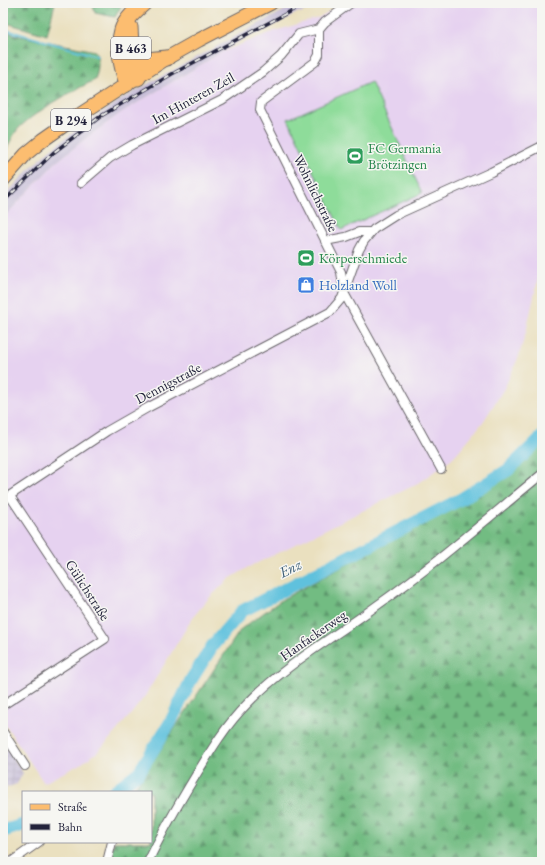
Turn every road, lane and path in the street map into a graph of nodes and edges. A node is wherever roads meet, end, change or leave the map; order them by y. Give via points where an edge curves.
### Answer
1 (144, 3) edge
2 (271, 3) edge
3 (351, 3) edge
4 (131, 17) junction
5 (319, 29) junction
6 (132, 53) junction
7 (167, 58) junction
8 (132, 81) junction
9 (542, 146) edge
10 (3, 180) edge
11 (81, 183) dead end
12 (371, 232) junction
13 (325, 241) junction
14 (344, 293) junction
15 (441, 469) dead end
16 (542, 474) edge
17 (7, 498) edge
18 (3, 704) edge
19 (3, 732) edge
20 (25, 766) dead end
21 (38, 843) edge
22 (112, 843) edge
23 (11, 862) edge
24 (107, 862) edge
25 (148, 862) edge

1 - 4 highway, B 463
2 - 7 main road, B 294
3 - 5 street, Im Hinteren Zeil
4 - 6 highway, B 463
4 - 8 highway, B 463 via 125,23 121,35 122,67
5 - 11 street, Im Hinteren Zeil via 299,34 281,56 263,72 222,100 132,145 110,158
5 - 13 street, Wohnlichstraße via 319,55 315,62 261,102 260,110
6 - 7 highway, B 463 via 146,60
6 - 8 highway, B 463
7 - 8 main road, B 294
8 - 10 main road, B 294 via 43,140 26,154
9 - 12 street via 396,216
12 - 13 street via 359,232
12 - 14 street, Dennigstraße via 359,250
13 - 14 street, Wohnlichstraße via 341,272
14 - 15 street, Wohnlichstraße
14 - 17 street, Dennigstraße via 338,303 323,317 149,407 101,435
16 - 25 street, Hanfackerweg via 426,570 279,675 254,696 222,733 170,819
17 - 18 street, Gülichstraße via 105,639
19 - 20 street
21 - 23 street
22 - 24 street

